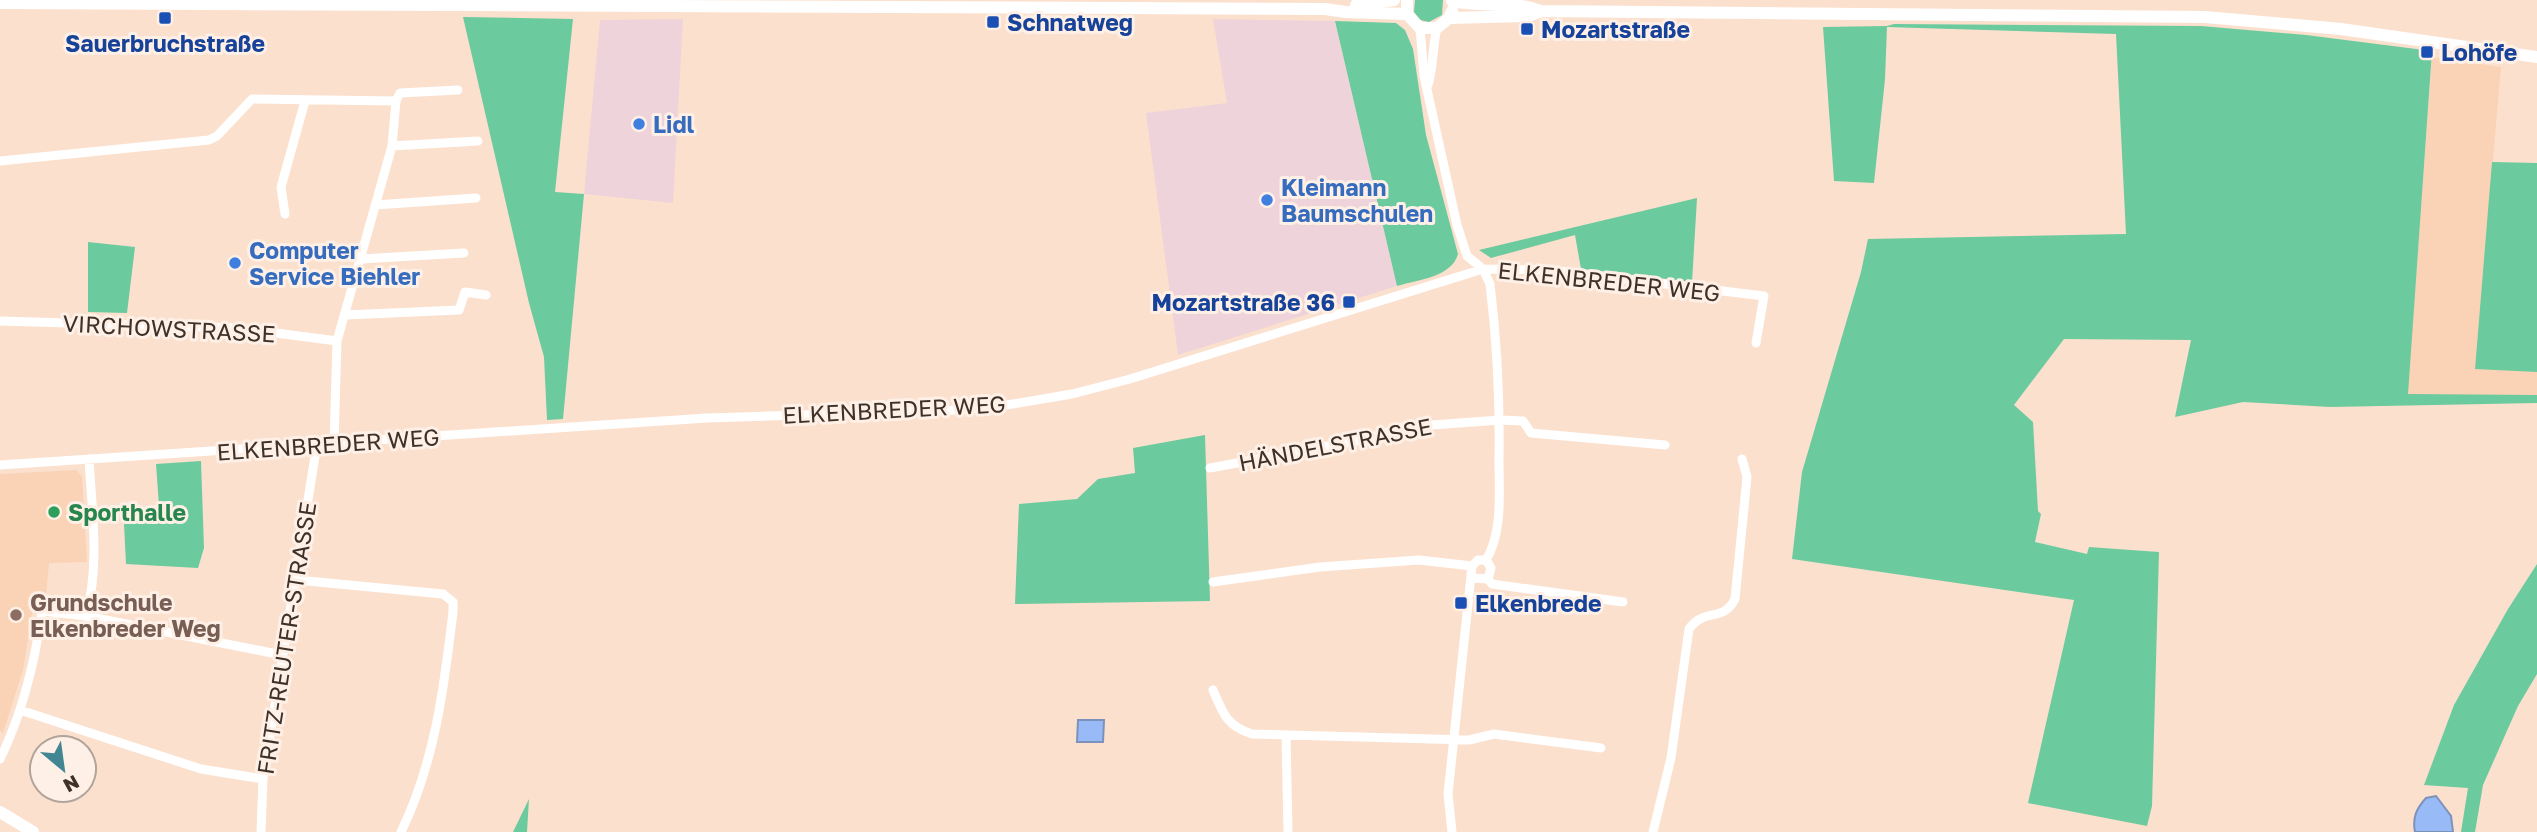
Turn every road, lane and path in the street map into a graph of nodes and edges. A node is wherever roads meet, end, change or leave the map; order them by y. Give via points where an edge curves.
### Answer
1 (1394, 0) edge
2 (1407, 0) edge
3 (1451, 1) edge
4 (449, 2) edge
5 (0, 3) edge
6 (1054, 4) edge
7 (1325, 9) junction
8 (1541, 11) junction
9 (1407, 14) junction
10 (1449, 18) junction
11 (1420, 28) junction
12 (1437, 29) junction
13 (2537, 57) edge
14 (1428, 87) junction
15 (458, 90) dead end
16 (305, 101) junction
17 (396, 101) junction
18 (478, 141) dead end
19 (392, 146) junction
20 (0, 161) edge
21 (476, 198) dead end
22 (375, 205) junction
23 (285, 214) dead end
24 (464, 253) dead end
25 (361, 259) junction
26 (1483, 269) junction
27 (486, 295) dead end
28 (345, 315) junction
29 (0, 321) edge
30 (337, 341) junction
31 (1756, 343) dead end
32 (1500, 420) junction
33 (334, 443) junction
34 (317, 444) junction
35 (1665, 445) dead end
36 (89, 459) junction
37 (1742, 459) dead end
38 (0, 465) edge
39 (1210, 468) dead end
40 (1486, 560) junction
41 (1472, 566) junction
42 (1472, 578) junction
43 (1488, 579) junction
44 (297, 580) junction
45 (1213, 582) dead end
46 (1623, 602) dead end
47 (86, 616) junction
48 (282, 655) junction
49 (1213, 690) dead end
50 (20, 710) junction
51 (1286, 735) junction
52 (1454, 738) junction
53 (1601, 748) dead end
54 (0, 759) edge
55 (263, 779) junction
56 (0, 812) edge
57 (33, 832) edge
58 (261, 832) edge
59 (401, 832) edge
60 (1287, 832) edge
61 (1452, 832) edge
62 (1653, 832) edge

1 - 7 main road
2 - 9 main road
3 - 8 main road via 1530,6
3 - 10 main road
4 - 5 main road
4 - 6 main road
6 - 7 main road
7 - 9 main road
8 - 10 main road via 1529,16
8 - 13 main road via 2232,19 2341,29
9 - 11 main road
10 - 12 main road
11 - 12 main road
11 - 14 street
12 - 14 street
14 - 26 street via 1467,256
15 - 17 street via 400,93
16 - 17 street
16 - 20 street via 252,99 209,140
16 - 23 street via 281,187
17 - 19 street
18 - 19 street
19 - 22 street
21 - 22 street
22 - 25 street
24 - 25 street
25 - 28 street
26 - 31 street, ELKENBREDER WEG via 1551,270 1764,296
26 - 32 street via 1493,305
26 - 33 street, ELKENBREDER WEG via 1130,379 1013,404 707,418
27 - 28 street via 465,292 459,310
28 - 30 street
29 - 30 street, VIRCHOWSTRASSE via 238,328
30 - 33 street
32 - 35 street, HÄNDELSTRASSE via 1523,421 1531,433
32 - 39 street, HÄNDELSTRASSE via 1403,426 1366,439
32 - 40 street via 1499,501 1494,543
33 - 34 street, ELKENBREDER WEG
34 - 36 street, ELKENBREDER WEG
34 - 44 street, FRITZ-REUTER-STRASSE
36 - 38 street, ELKENBREDER WEG
36 - 47 street via 95,561 94,590
37 - 62 street via 1747,477 1735,599 1721,614 1696,620 1689,629 1671,758
40 - 41 street
40 - 43 street via 1491,568
41 - 42 street
41 - 45 street via 1419,560 1320,567
42 - 43 street
42 - 52 street
43 - 46 street via 1492,584
44 - 48 street, FRITZ-REUTER-STRASSE
44 - 59 street via 443,594 453,602 440,715 421,784
47 - 48 street
47 - 50 street via 43,611
48 - 55 street, FRITZ-REUTER-STRASSE
49 - 51 street via 1223,714 1237,729
50 - 54 street
50 - 55 street via 201,769
51 - 52 street
51 - 60 street
52 - 53 street via 1494,734
52 - 61 street via 1448,794
55 - 58 street, FRITZ-REUTER-STRASSE
56 - 57 main road

